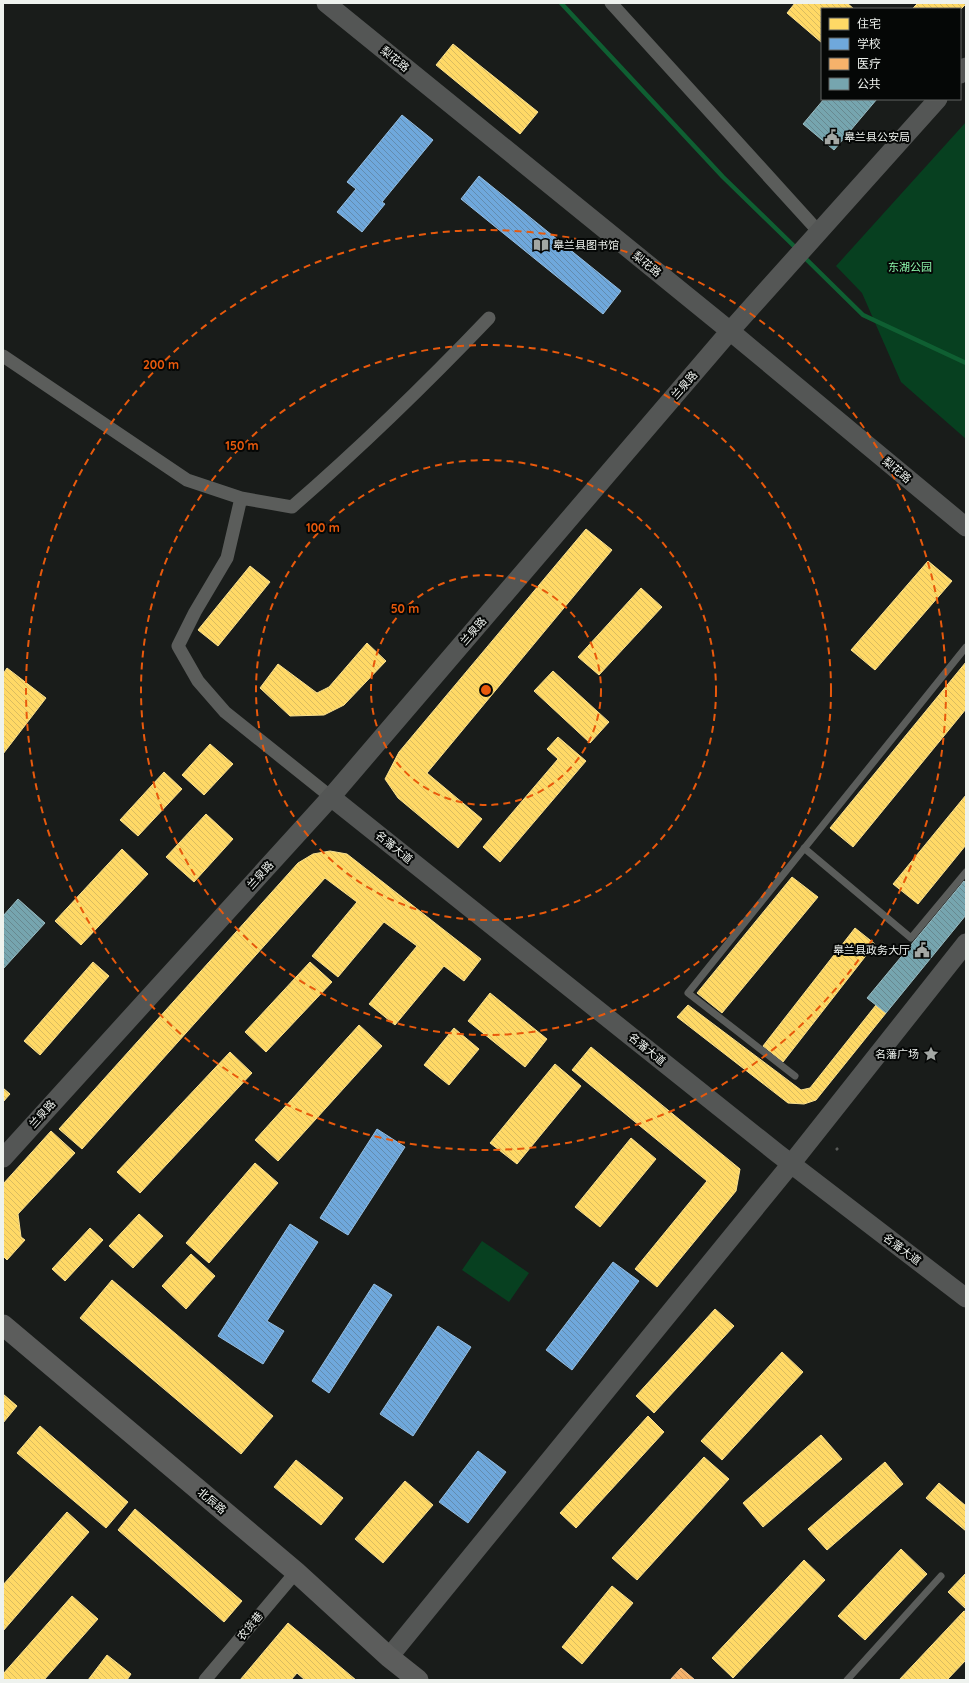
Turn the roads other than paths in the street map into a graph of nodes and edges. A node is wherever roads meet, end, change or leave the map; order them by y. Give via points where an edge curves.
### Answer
1 (326, 3) edge
2 (611, 3) edge
3 (937, 100) edge
4 (814, 237) junction
5 (489, 318) dead end
6 (730, 331) junction
7 (3, 356) edge
8 (241, 498) junction
9 (966, 527) edge
10 (966, 647) edge
11 (331, 797) junction
12 (804, 848) junction
13 (966, 872) edge
14 (966, 943) edge
15 (795, 1076) dead end
16 (3, 1158) edge
17 (791, 1164) junction
18 (966, 1298) edge
19 (3, 1325) edge
20 (296, 1572) junction
21 (941, 1576) dead end
22 (389, 1657) junction
23 (204, 1680) edge
24 (418, 1680) edge
25 (847, 1680) edge

1 - 6 street, 梨花路
2 - 4 street
3 - 4 street, 兰泉路
4 - 6 street, 兰泉路
5 - 8 street via 433,376 292,507
6 - 9 street, 梨花路
6 - 11 street, 兰泉路
7 - 8 street via 187,480
8 - 11 street via 227,558 178,646 198,682 225,712
10 - 12 lane
11 - 16 street, 兰泉路
11 - 17 street, 名藩大道
12 - 13 lane via 911,938
12 - 15 lane via 688,994
14 - 17 street
17 - 18 street, 名藩大道
17 - 22 street
19 - 20 main road, 北辰路
20 - 22 main road, 北辰路
20 - 23 street, 农货巷
21 - 25 lane
22 - 24 main road, 北辰路

